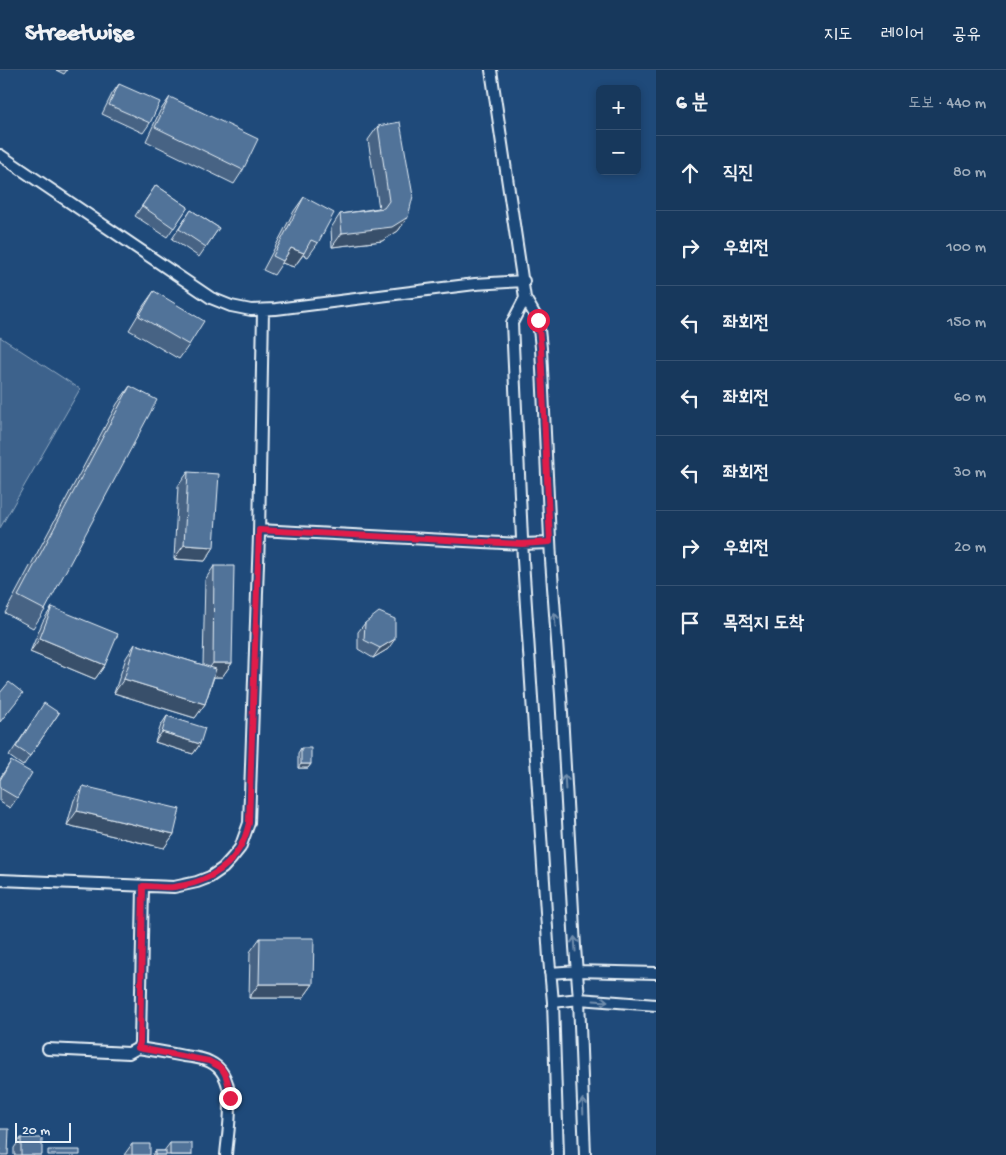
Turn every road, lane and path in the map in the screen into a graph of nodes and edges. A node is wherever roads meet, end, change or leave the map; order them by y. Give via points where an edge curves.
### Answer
1 (491, 70) edge
2 (0, 155) edge
3 (524, 281) junction
4 (526, 298) junction
5 (262, 310) junction
6 (259, 530) junction
7 (550, 542) junction
8 (522, 544) junction
9 (0, 880) edge
10 (143, 886) junction
11 (577, 972) junction
12 (656, 973) edge
13 (550, 974) junction
14 (579, 999) junction
15 (553, 1002) junction
16 (656, 1005) edge
17 (138, 1048) junction
18 (48, 1050) dead end
19 (226, 1155) edge
20 (558, 1155) edge
21 (585, 1155) edge

1 - 3 lane
2 - 5 lane via 211,298 231,306
3 - 4 lane
3 - 5 lane
4 - 7 lane via 538,320 541,348
4 - 8 lane via 512,323
5 - 6 lane
6 - 8 lane
6 - 10 lane via 249,823 245,836 232,858 210,877 174,887
7 - 8 lane
11 -> 7 lane
8 - 13 lane
9 - 10 lane
10 - 17 lane
11 - 12 lane
11 - 13 lane
11 - 14 lane
13 - 15 lane
14 - 15 lane
14 -> 16 lane
21 -> 14 lane
15 - 20 lane
17 - 18 lane via 129,1053
17 - 19 lane via 209,1061 220,1067 226,1076 230,1098

